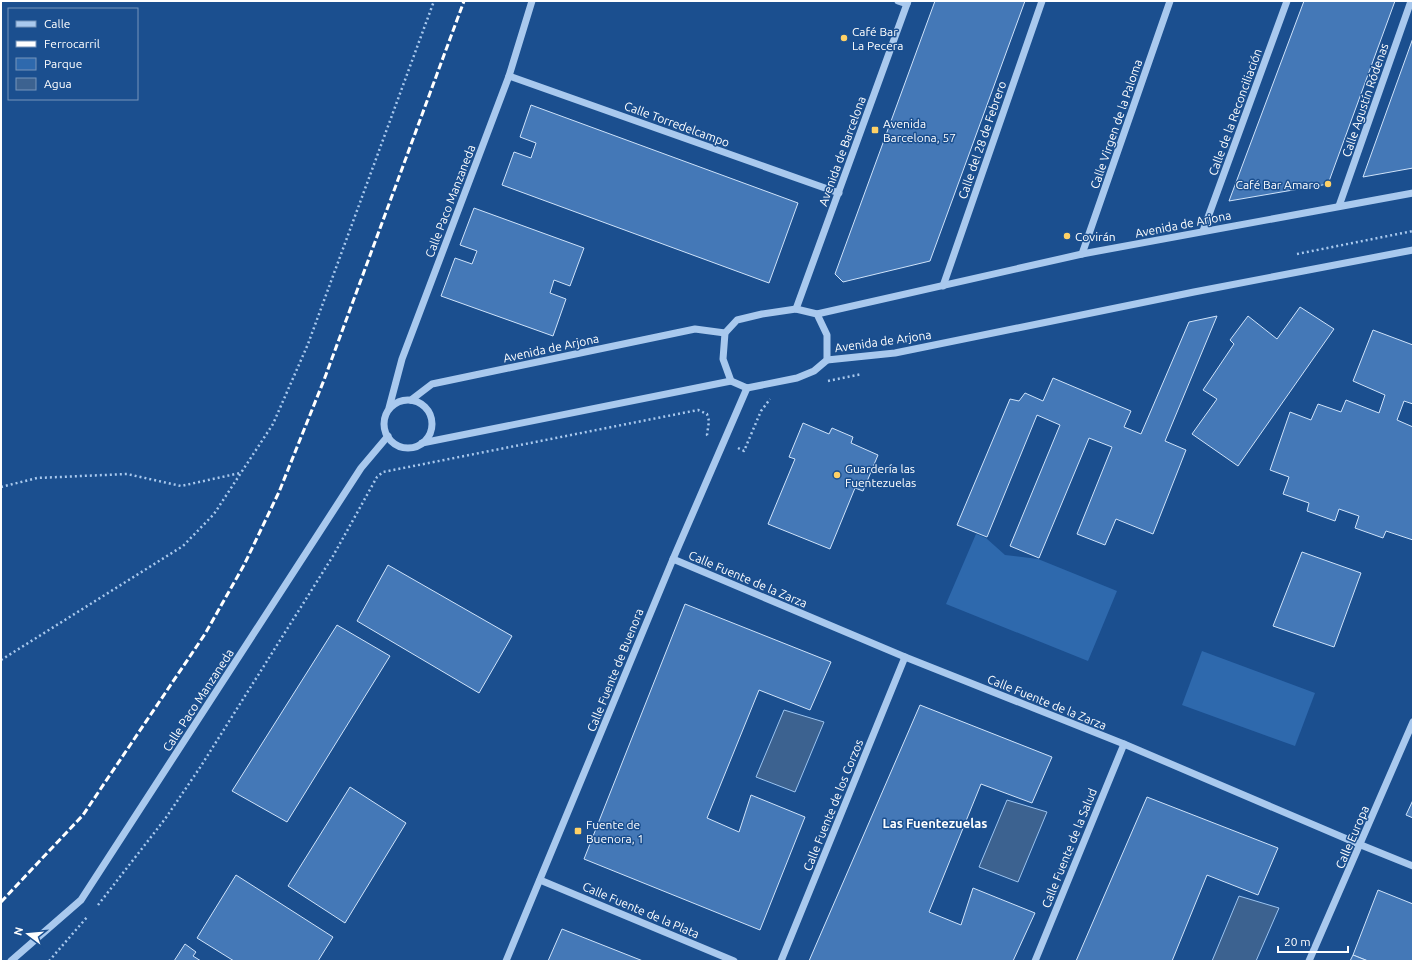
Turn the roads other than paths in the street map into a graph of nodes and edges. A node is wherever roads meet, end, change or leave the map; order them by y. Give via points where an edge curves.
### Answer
1 (532, 1) edge
2 (898, 1) edge
3 (1042, 1) edge
4 (1170, 1) edge
5 (1287, 1) edge
6 (1411, 1) edge
7 (908, 3) edge
8 (509, 76) junction
9 (838, 193) junction
10 (1413, 193) edge
11 (1339, 206) junction
12 (1204, 231) junction
13 (1413, 250) edge
14 (1082, 254) junction
15 (943, 286) junction
16 (796, 309) junction
17 (817, 314) junction
18 (725, 333) junction
19 (827, 360) junction
20 (731, 381) junction
21 (747, 388) junction
22 (411, 400) junction
23 (389, 408) junction
24 (388, 436) junction
25 (422, 443) junction
26 (673, 559) junction
27 (905, 657) junction
28 (1413, 722) edge
29 (1124, 744) junction
30 (1361, 845) junction
31 (1413, 866) edge
32 (540, 880) junction
33 (11, 961) edge
34 (506, 961) edge
35 (734, 961) edge
36 (781, 961) edge
37 (1035, 961) edge
38 (1309, 961) edge

1 - 8 street, Calle Paco Manzaneda
2 - 7 street
3 - 15 street, Calle del 28 de Febrero
4 - 14 street, Calle Virgen de la Paloma
5 - 12 street, Calle de la Reconciliación
6 - 11 street, Calle Agustín Ródenas
7 - 9 street, Avenida de Barcelona
8 - 9 street, Calle Torredelcampo
8 - 23 street, Calle Paco Manzaneda via 402,359
9 - 16 street, Avenida de Barcelona
10 - 11 street, Avenida de Arjona
11 - 12 street, Avenida de Arjona
12 - 14 street, Avenida de Arjona
13 - 19 street, Avenida de Arjona via 895,353
14 - 15 street, Avenida de Arjona
15 - 17 street, Avenida de Arjona
16 - 17 street
16 - 18 street via 737,320
17 - 19 street via 827,335
18 - 20 street via 723,359
18 - 22 street, Avenida de Arjona via 695,329 448,380 432,384
19 - 21 street via 814,371 797,378
20 - 21 street
20 - 25 street
21 - 26 street, Calle Fuente de Buenora
22 - 23 street via 401,401
22 - 25 street via 426,408 432,420 430,433
23 - 24 street via 384,422
24 - 25 street via 395,444 404,447
24 - 33 street, Calle Paco Manzaneda via 361,468 81,900
26 - 27 street, Calle Fuente de la Zarza
26 - 32 street, Calle Fuente de Buenora
27 - 29 street, Calle Fuente de la Zarza
27 - 36 street, Calle Fuente de los Corzos
28 - 30 street, Calle Europa
29 - 30 street, Calle Fuente de la Zarza
29 - 37 street, Calle Fuente de la Salud
30 - 31 street, Calle Fuente de la Zarza
30 - 38 street, Calle Europa
32 - 34 street, Calle Fuente de Buenora
32 - 35 street, Calle Fuente de la Plata

